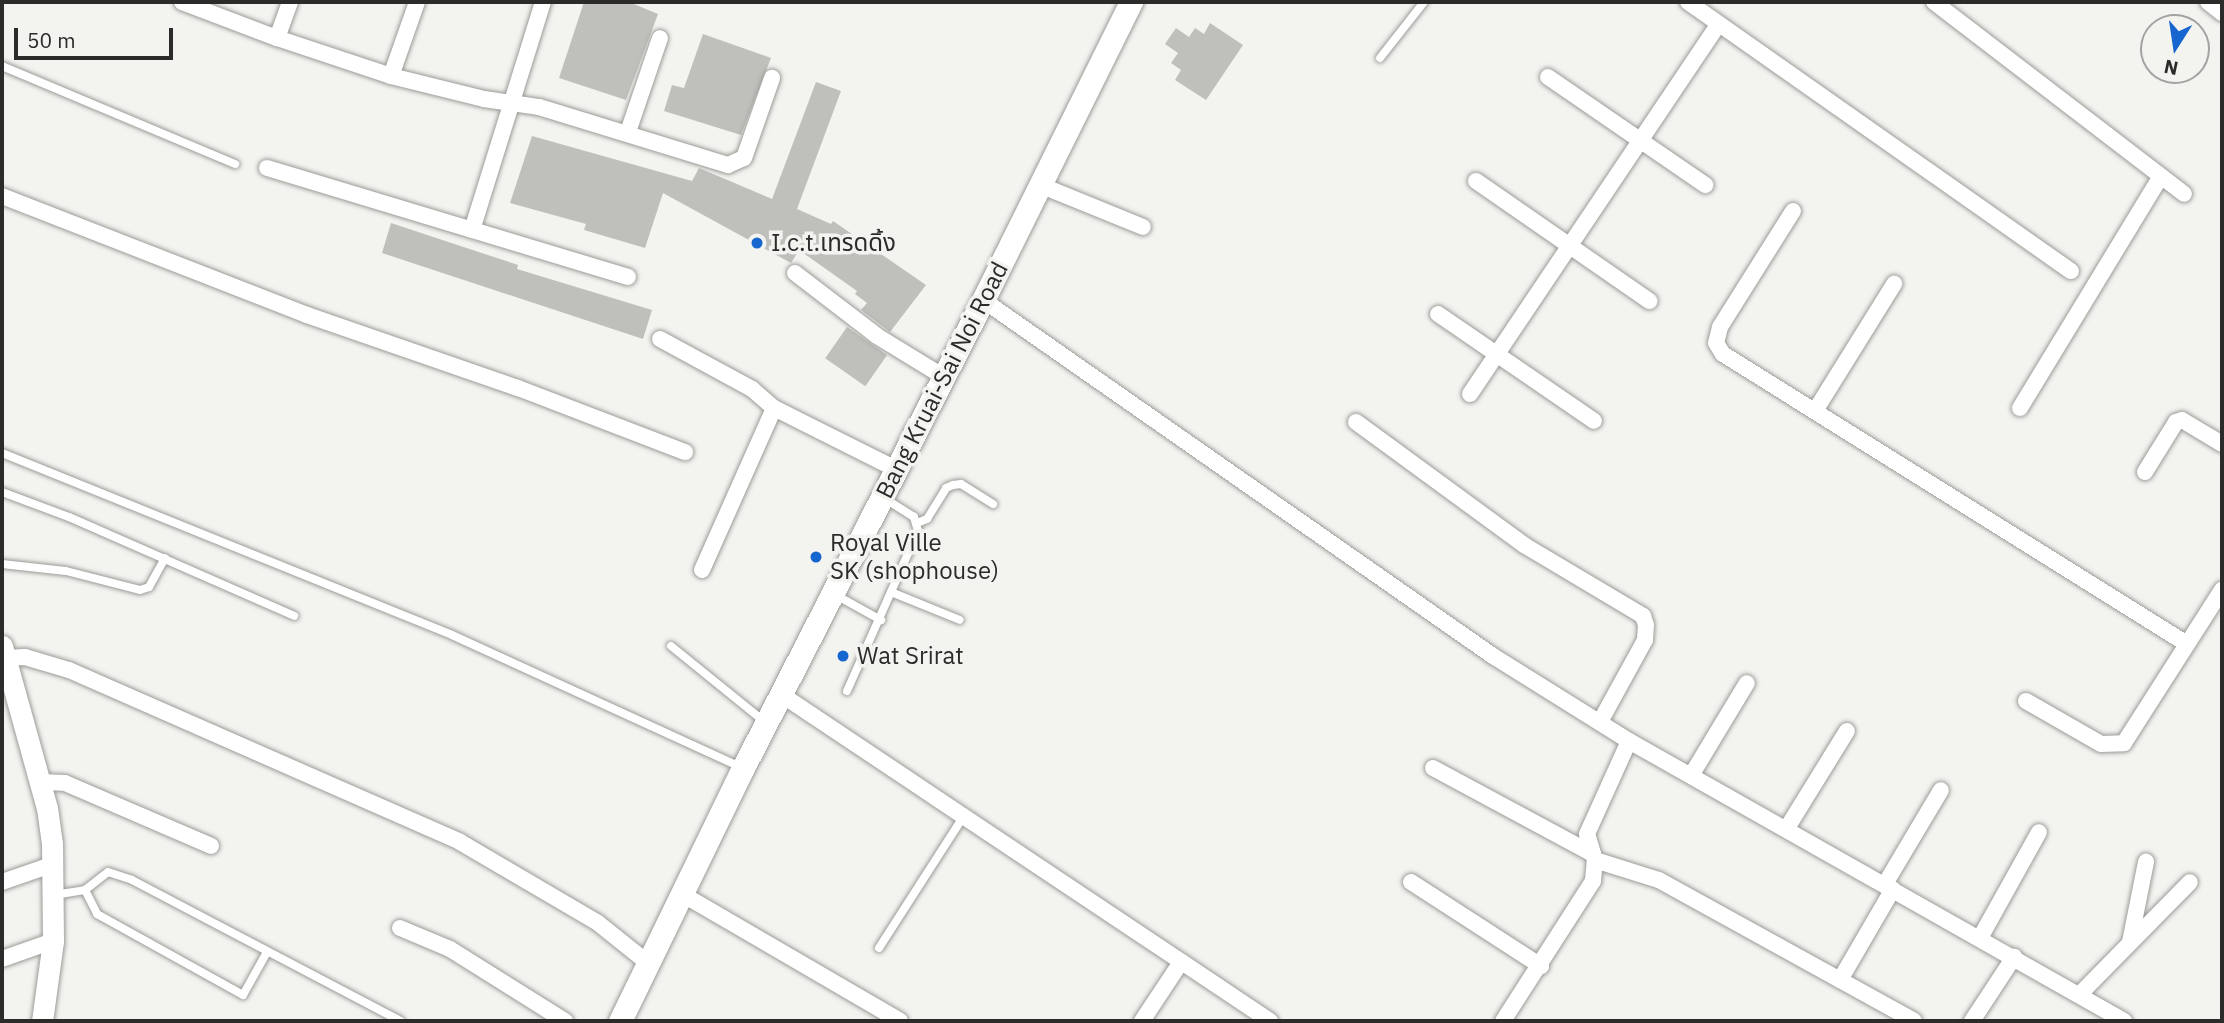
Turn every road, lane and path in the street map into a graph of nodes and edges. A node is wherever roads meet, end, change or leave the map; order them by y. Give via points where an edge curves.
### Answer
1 (182, 2) edge
2 (290, 2) edge
3 (417, 2) edge
4 (543, 2) edge
5 (1131, 2) edge
6 (1424, 2) edge
7 (1688, 2) edge
8 (1934, 2) edge
9 (2208, 2) edge
10 (2222, 13) edge
11 (1718, 25) junction
12 (277, 38) junction
13 (660, 38) dead end
14 (1380, 58) dead end
15 (2, 66) edge
16 (391, 76) junction
17 (1548, 77) dead end
18 (772, 78) dead end
19 (510, 102) junction
20 (628, 132) junction
21 (1641, 140) junction
22 (235, 164) dead end
23 (267, 168) dead end
24 (2161, 176) junction
25 (1476, 181) dead end
26 (1040, 185) junction
27 (1705, 185) dead end
28 (2184, 194) dead end
29 (2, 196) edge
30 (1793, 211) dead end
31 (1143, 226) dead end
32 (472, 230) junction
33 (1569, 246) junction
34 (2071, 271) dead end
35 (795, 273) dead end
36 (628, 277) dead end
37 (1894, 284) dead end
38 (983, 300) junction
39 (1649, 301) dead end
40 (1438, 314) dead end
41 (660, 339) dead end
42 (1497, 354) junction
43 (944, 377) junction
44 (1470, 394) dead end
45 (774, 408) junction
46 (2020, 408) dead end
47 (1815, 411) junction
48 (1594, 421) dead end
49 (1356, 422) dead end
50 (2222, 444) edge
51 (685, 452) dead end
52 (2, 453) edge
53 (896, 469) junction
54 (2145, 472) dead end
55 (2, 492) edge
56 (882, 497) junction
57 (993, 504) dead end
58 (917, 523) junction
59 (165, 558) junction
60 (2, 564) edge
61 (702, 570) dead end
62 (2222, 590) edge
63 (891, 592) junction
64 (833, 593) junction
65 (294, 617) dead end
66 (881, 620) junction
67 (960, 620) dead end
68 (2188, 644) junction
69 (671, 646) dead end
70 (4, 652) edge
71 (7, 683) edge
72 (1747, 683) dead end
73 (847, 691) dead end
74 (782, 695) junction
75 (2026, 701) dead end
76 (1600, 722) junction
77 (767, 724) junction
78 (1847, 731) dead end
79 (1629, 741) junction
80 (743, 768) junction
81 (1433, 768) dead end
82 (1692, 774) junction
83 (40, 782) junction
84 (1941, 790) dead end
85 (963, 817) junction
86 (1787, 828) junction
87 (2039, 832) dead end
88 (211, 846) dead end
89 (1594, 857) junction
90 (2146, 862) dead end
91 (54, 864) junction
92 (2, 882) edge
93 (1411, 882) dead end
94 (2190, 882) dead end
95 (1889, 886) junction
96 (85, 890) junction
97 (682, 894) junction
98 (53, 895) junction
99 (400, 928) dead end
100 (1980, 938) junction
101 (52, 941) junction
102 (2130, 942) junction
103 (879, 948) dead end
104 (267, 951) junction
105 (2014, 957) junction
106 (2, 960) edge
107 (1181, 962) junction
108 (648, 963) junction
109 (1541, 966) junction
110 (1840, 980) junction
111 (2079, 995) junction
112 (42, 1021) edge
113 (400, 1021) edge
114 (565, 1021) edge
115 (620, 1021) edge
116 (900, 1021) edge
117 (1142, 1021) edge
118 (1270, 1021) edge
119 (1503, 1021) edge
120 (1914, 1021) edge
121 (1972, 1021) edge
122 (2124, 1021) edge

1 - 12 street
2 - 12 street
3 - 16 street
4 - 19 street
5 - 26 main road, Bang Kruai-Sai Noi Road
6 - 14 lane
7 - 11 street
8 - 24 street
9 - 10 street
11 - 21 street
11 - 34 street
12 - 16 street
13 - 20 street
15 - 22 lane
16 - 19 street
17 - 21 street
18 - 20 street via 744,158 738,163 728,165
19 - 20 street
19 - 32 street
21 - 27 street
21 - 33 street
23 - 32 street
24 - 28 street
24 - 46 street
25 - 33 street
26 - 31 street
26 - 38 main road, Bang Kruai-Sai Noi Road
29 - 51 street via 307,315
30 - 47 street via 1720,327 1716,342 1723,354
32 - 36 street
33 - 39 street
33 - 42 street
35 - 43 street via 877,336
37 - 47 street
38 - 43 main road, Bang Kruai-Sai Noi Road
38 - 76 street via 1493,656
40 - 42 street
41 - 45 street via 752,389
42 - 44 street
42 - 48 street
43 - 53 main road, Bang Kruai-Sai Noi Road
45 - 53 street
45 - 61 street
47 - 68 street
49 - 76 street via 1524,545 1643,616 1645,640
50 - 54 street via 2182,420 2175,422
52 - 80 lane via 452,635
53 - 56 main road, Bang Kruai-Sai Noi Road
55 - 59 lane
56 - 58 lane
56 - 64 main road, Bang Kruai-Sai Noi Road
57 - 58 lane via 961,484 953,485 946,488 927,519
58 - 63 lane via 918,531
59 - 60 lane via 149,587 140,590 66,571
59 - 65 lane
62 - 68 street
63 - 66 lane
63 - 67 lane
64 - 66 lane
64 - 74 main road, Bang Kruai-Sai Noi Road
66 - 73 lane
68 - 75 street via 2124,743 2101,744
69 - 77 lane
70 - 71 street
70 - 108 street via 69,670 460,842 598,923
71 - 83 street
72 - 82 street
74 - 77 main road, Bang Kruai-Sai Noi Road
74 - 85 street
76 - 79 street
77 - 80 main road, Bang Kruai-Sai Noi Road
78 - 86 street
79 - 82 street
79 - 89 street via 1591,820 1587,834
80 - 97 main road, Bang Kruai-Sai Noi Road
81 - 89 street
82 - 86 street
83 - 88 street via 65,783
83 - 91 street
84 - 95 street
85 - 103 lane
85 - 107 street
86 - 95 street
87 - 100 street
89 - 109 street via 1593,881
89 - 110 street via 1659,880
90 - 102 street
91 - 92 street
91 - 98 street
93 - 109 street
94 - 102 street
95 - 100 street
95 - 110 street
96 - 98 lane
96 - 104 lane via 108,872 132,880
96 - 104 lane via 97,914 243,995
97 - 108 main road, Bang Kruai-Sai Noi Road
97 - 116 street
98 - 101 street
99 - 114 street via 450,949
100 - 105 street
101 - 106 street
101 - 112 street
102 - 111 street
104 - 113 lane
105 - 111 street
105 - 121 street
107 - 117 street
107 - 118 street
108 - 115 main road, Bang Kruai-Sai Noi Road
109 - 119 street
110 - 120 street
111 - 122 street

